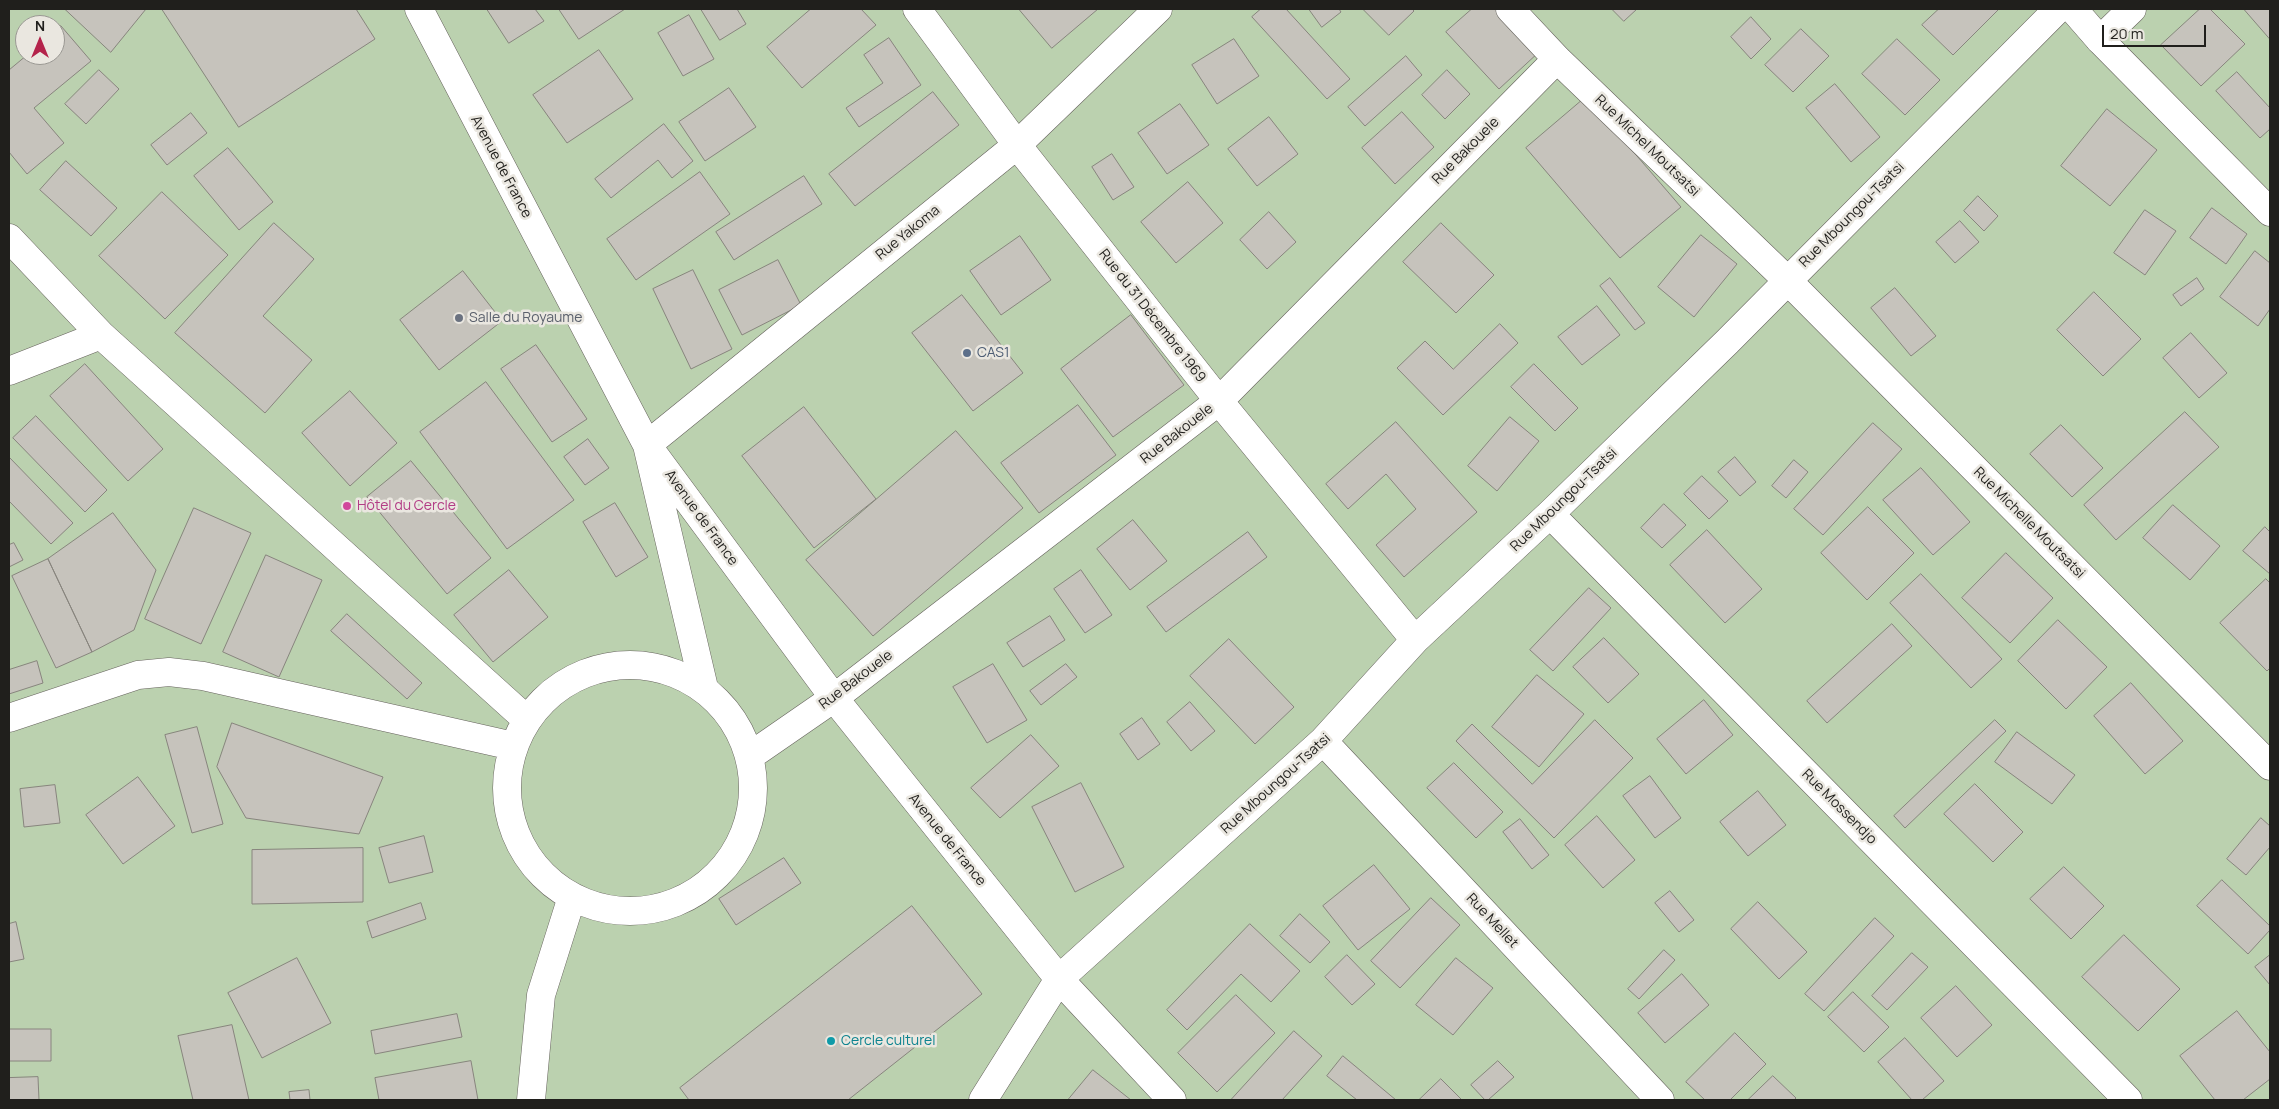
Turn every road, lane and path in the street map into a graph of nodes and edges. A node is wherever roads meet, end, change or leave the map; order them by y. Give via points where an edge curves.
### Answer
1 (419, 9) edge
2 (917, 9) edge
3 (1158, 9) edge
4 (1510, 9) edge
5 (2058, 9) edge
6 (2073, 9) edge
7 (2132, 9) edge
8 (2100, 40) junction
9 (1557, 58) junction
10 (1017, 145) junction
11 (2270, 212) edge
12 (9, 238) edge
13 (1787, 280) junction
14 (101, 335) junction
15 (9, 371) edge
16 (1219, 401) junction
17 (647, 445) junction
18 (1550, 514) junction
19 (1415, 640) junction
20 (704, 688) junction
21 (834, 698) junction
22 (9, 718) edge
23 (526, 719) junction
24 (1324, 742) junction
25 (513, 746) junction
26 (750, 756) junction
27 (2270, 766) edge
28 (571, 900) junction
29 (1059, 979) junction
30 (531, 1100) edge
31 (983, 1100) edge
32 (1172, 1100) edge
33 (1660, 1100) edge
34 (2128, 1100) edge

1 - 17 street, Avenue de France
2 - 10 street, Rue du 31 Décembre 1969
3 - 10 street, Rue Yakoma
4 - 9 street, Rue Michel Moutsatsi
5 - 13 street, Rue Mboungou-Tsatsi
6 - 8 street
7 - 8 street
8 - 11 street
9 - 13 street, Rue Michel Moutsatsi
9 - 16 street, Rue Bakouele
10 - 16 street, Rue du 31 Décembre 1969
10 - 17 street, Rue Yakoma
12 - 14 street
13 - 18 street, Rue Mboungou-Tsatsi
13 - 27 street, Rue Michelle Moutsatsi
14 - 15 street
14 - 23 street
16 - 19 street, Rue du 31 Décembre 1969
16 - 21 street, Rue Bakouele
17 - 20 street
17 - 21 street, Avenue de France
18 - 19 street, Rue Mboungou-Tsatsi
18 - 34 street, Rue Mossendjo
19 - 24 street, Rue Mboungou-Tsatsi
20 - 23 street via 668,670 629,664 589,671 553,690
20 - 26 street via 733,718
21 - 26 street, Rue Bakouele
21 - 29 street, Avenue de France
22 - 25 street via 138,675 169,672 202,676
23 - 25 street
24 - 29 street, Rue Mboungou-Tsatsi
24 - 33 street, Rue Mellet
25 - 28 street via 506,790 514,833 538,871
26 - 28 street via 754,791 748,826 732,858 708,884 677,902 642,911 607,909
28 - 30 street via 541,995
29 - 31 street, Rue Mboungou-Tsatsi
29 - 32 street, Avenue de France

